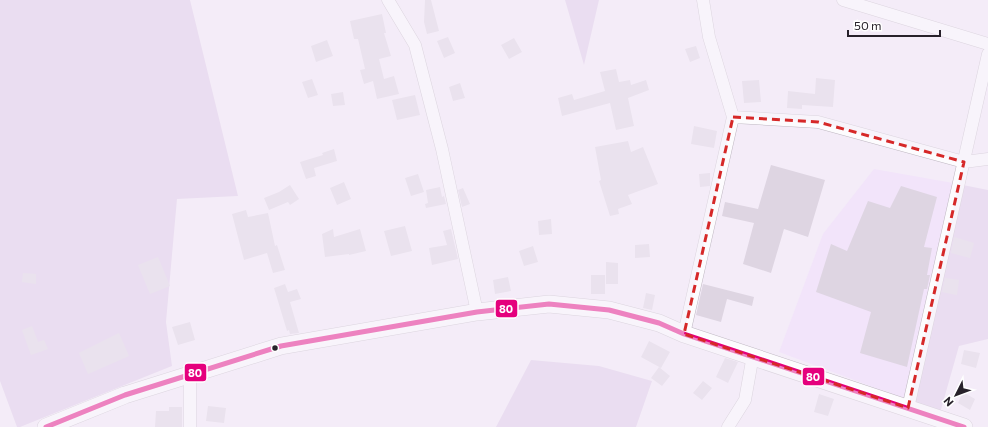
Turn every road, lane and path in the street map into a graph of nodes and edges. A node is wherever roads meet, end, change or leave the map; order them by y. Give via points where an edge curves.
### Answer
1 (388, 0) edge
2 (703, 0) edge
3 (843, 0) edge
4 (988, 44) edge
5 (988, 54) edge
6 (733, 117) junction
7 (988, 159) edge
8 (964, 162) junction
9 (476, 312) junction
10 (684, 334) junction
11 (753, 356) junction
12 (190, 375) junction
13 (908, 408) junction
14 (46, 427) edge
15 (190, 427) edge
16 (728, 427) edge
17 (964, 427) edge

1 - 9 street via 415,45 442,149
2 - 6 street via 709,37
3 - 4 street
5 - 8 street
6 - 8 street via 818,122
6 - 10 street
7 - 8 street
8 - 13 street
9 - 10 main road via 549,304 609,310 660,323
9 - 12 main road via 280,346
10 - 11 main road
11 - 13 main road
11 - 16 street via 745,400
12 - 14 main road via 125,395
12 - 15 street
13 - 17 main road

